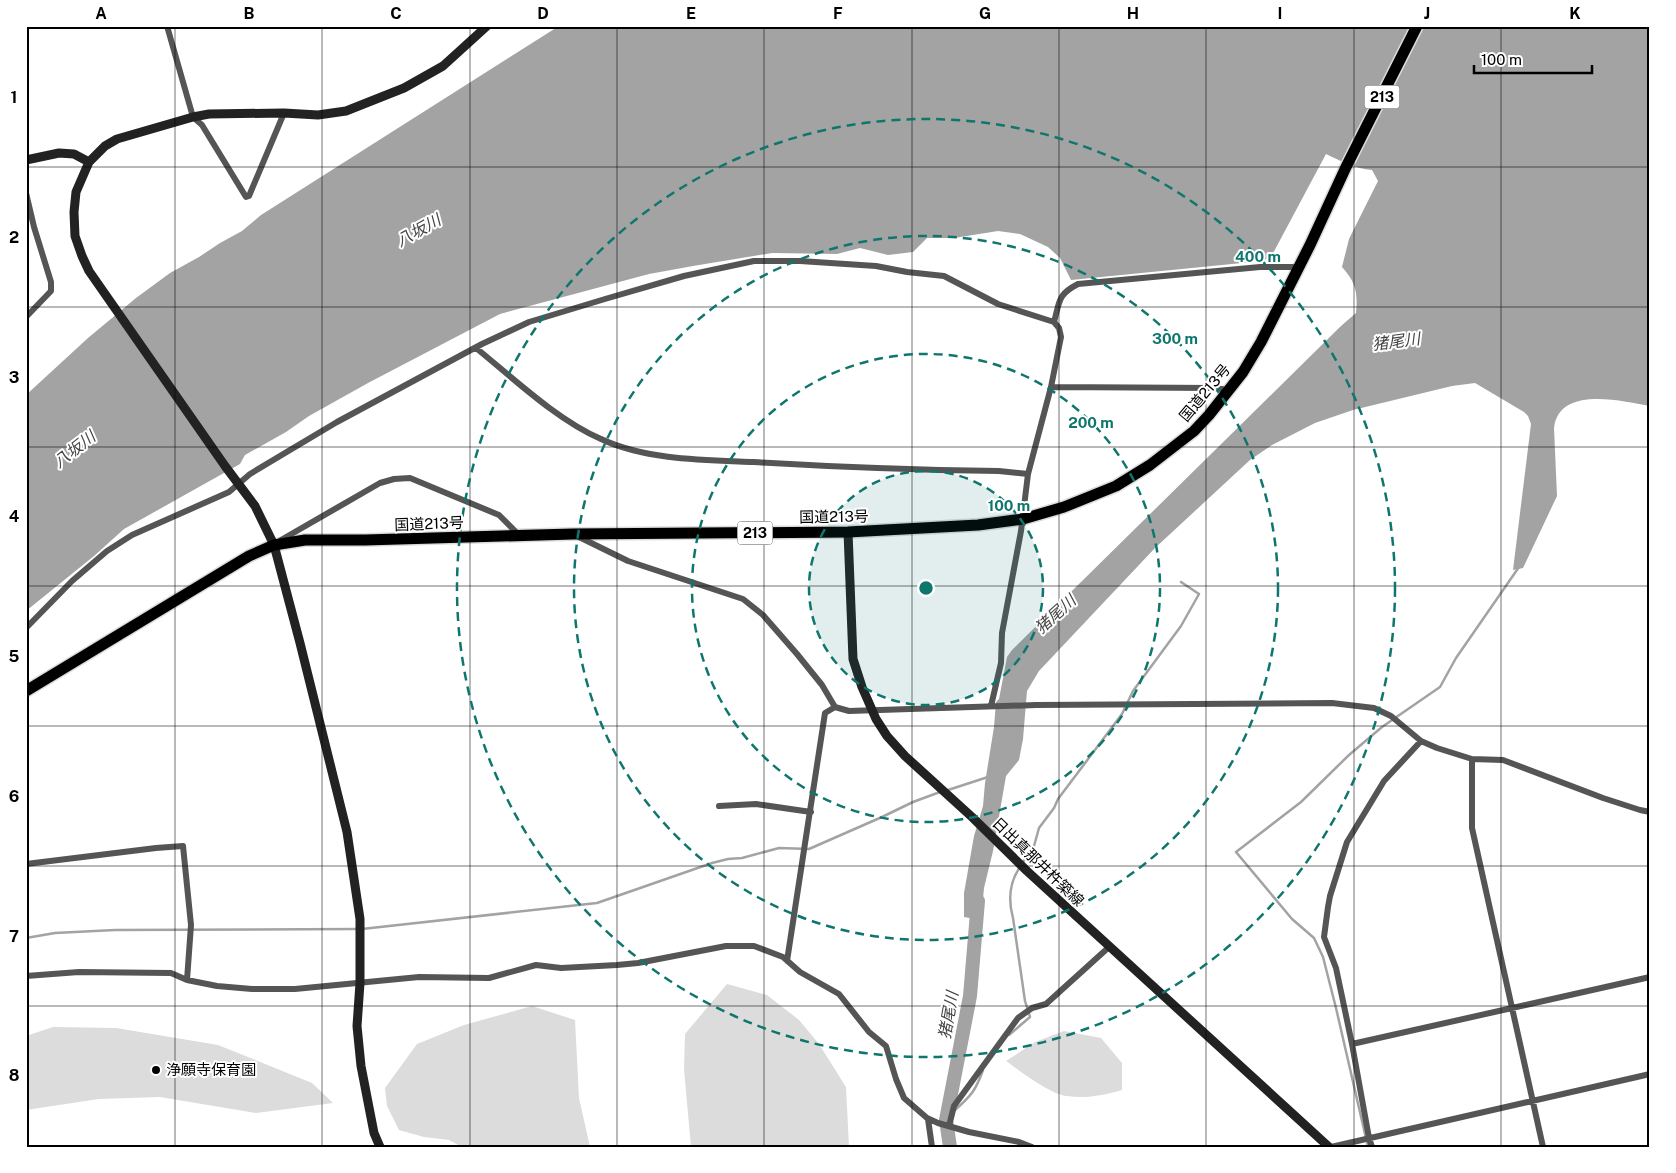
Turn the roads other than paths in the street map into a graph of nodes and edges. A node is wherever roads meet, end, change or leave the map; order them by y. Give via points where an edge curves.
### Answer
1 (167, 26) edge
2 (487, 26) edge
3 (1417, 26) edge
4 (284, 113) junction
5 (192, 117) junction
6 (26, 160) edge
7 (89, 162) junction
8 (26, 193) edge
9 (1298, 268) junction
10 (26, 318) edge
11 (1054, 322) junction
12 (476, 348) junction
13 (1051, 387) junction
14 (1228, 390) junction
15 (1028, 474) junction
16 (238, 484) junction
17 (1023, 519) junction
18 (848, 532) junction
19 (573, 534) junction
20 (520, 536) junction
21 (274, 545) junction
22 (26, 628) edge
23 (26, 691) edge
24 (991, 706) junction
25 (835, 707) junction
26 (872, 709) junction
27 (1421, 741) junction
28 (1472, 759) junction
29 (719, 806) dead end
30 (811, 812) junction
31 (1650, 812) edge
32 (26, 864) edge
33 (1109, 946) junction
34 (787, 961) junction
35 (26, 976) edge
36 (1650, 977) edge
37 (187, 980) junction
38 (360, 983) junction
39 (1512, 1009) junction
40 (1352, 1044) junction
41 (1650, 1074) edge
42 (1532, 1101) junction
43 (928, 1119) junction
44 (949, 1126) junction
45 (1369, 1138) junction
46 (380, 1147) edge
47 (932, 1147) edge
48 (1032, 1147) edge
49 (1330, 1147) edge
50 (1372, 1147) edge
51 (1543, 1147) edge

1 - 5 street
2 - 4 street via 443,66 404,88 346,111
3 - 9 highway, 国道213号 / 213
4 - 5 street
4 - 5 street via 246,197 202,126
5 - 7 street via 117,139
6 - 7 street via 59,153 74,154
7 - 16 street via 76,192 74,212 75,236 82,256 89,271
8 - 10 street via 51,292
9 - 11 street via 1260,267 1078,284 1061,296
9 - 14 highway, 国道213号 / 213 via 1261,342
11 - 12 street via 998,304 944,276 876,266 754,261 684,276 529,322
11 - 13 street via 1061,337
12 - 15 street via 554,411 589,434 625,449 683,458
12 - 16 street via 337,422
13 - 14 street
13 - 15 street
14 - 17 highway, 国道213号 / 213 via 1194,431 1150,466 1094,496
15 - 17 street
16 - 21 street via 255,506
16 - 22 street via 229,492 132,534 72,581
17 - 18 highway, 国道213号 / 213 via 978,525
17 - 24 street via 1002,633 1001,663
18 - 19 highway, 国道213号 / 213
18 - 26 street, 日出真那井杵築線 via 853,659
19 - 20 highway, 国道213号 / 213
19 - 25 street via 628,561 743,599 763,615 797,654
20 - 21 highway, 国道213号 / 213 via 305,540
20 - 21 street via 499,515 410,478 380,483
21 - 23 highway, 国道213号 / 213 via 250,556
21 - 38 street via 348,832 360,919
24 - 26 street
24 - 27 street via 1332,703 1374,708 1391,716
25 - 26 street via 849,711
25 - 30 street via 825,713
26 - 33 street, 日出真那井杵築線 via 887,736 905,756
27 - 28 street
27 - 40 street via 1393,769 1361,817 1344,849 1330,896 1324,937 1336,968
28 - 31 street via 1503,760
28 - 39 street via 1472,828
29 - 30 street via 756,804
30 - 34 street
32 - 37 street via 183,846 191,925
33 - 44 street via 1046,1004 1032,1008 1018,1018 954,1106
33 - 49 street, 日出真那井杵築線
34 - 38 street via 763,949 740,946 617,965 561,968 536,965 489,978 419,977
34 - 43 street via 839,994 869,1032 886,1046 904,1098
35 - 37 street via 79,972 171,973
36 - 39 street
37 - 38 street via 217,986 295,989
38 - 46 street via 357,1026 361,1066 374,1133
39 - 40 street
39 - 42 street
40 - 45 street
41 - 42 street
42 - 45 street
42 - 51 street
43 - 44 street
43 - 47 street
44 - 48 street
45 - 49 street
45 - 50 street

